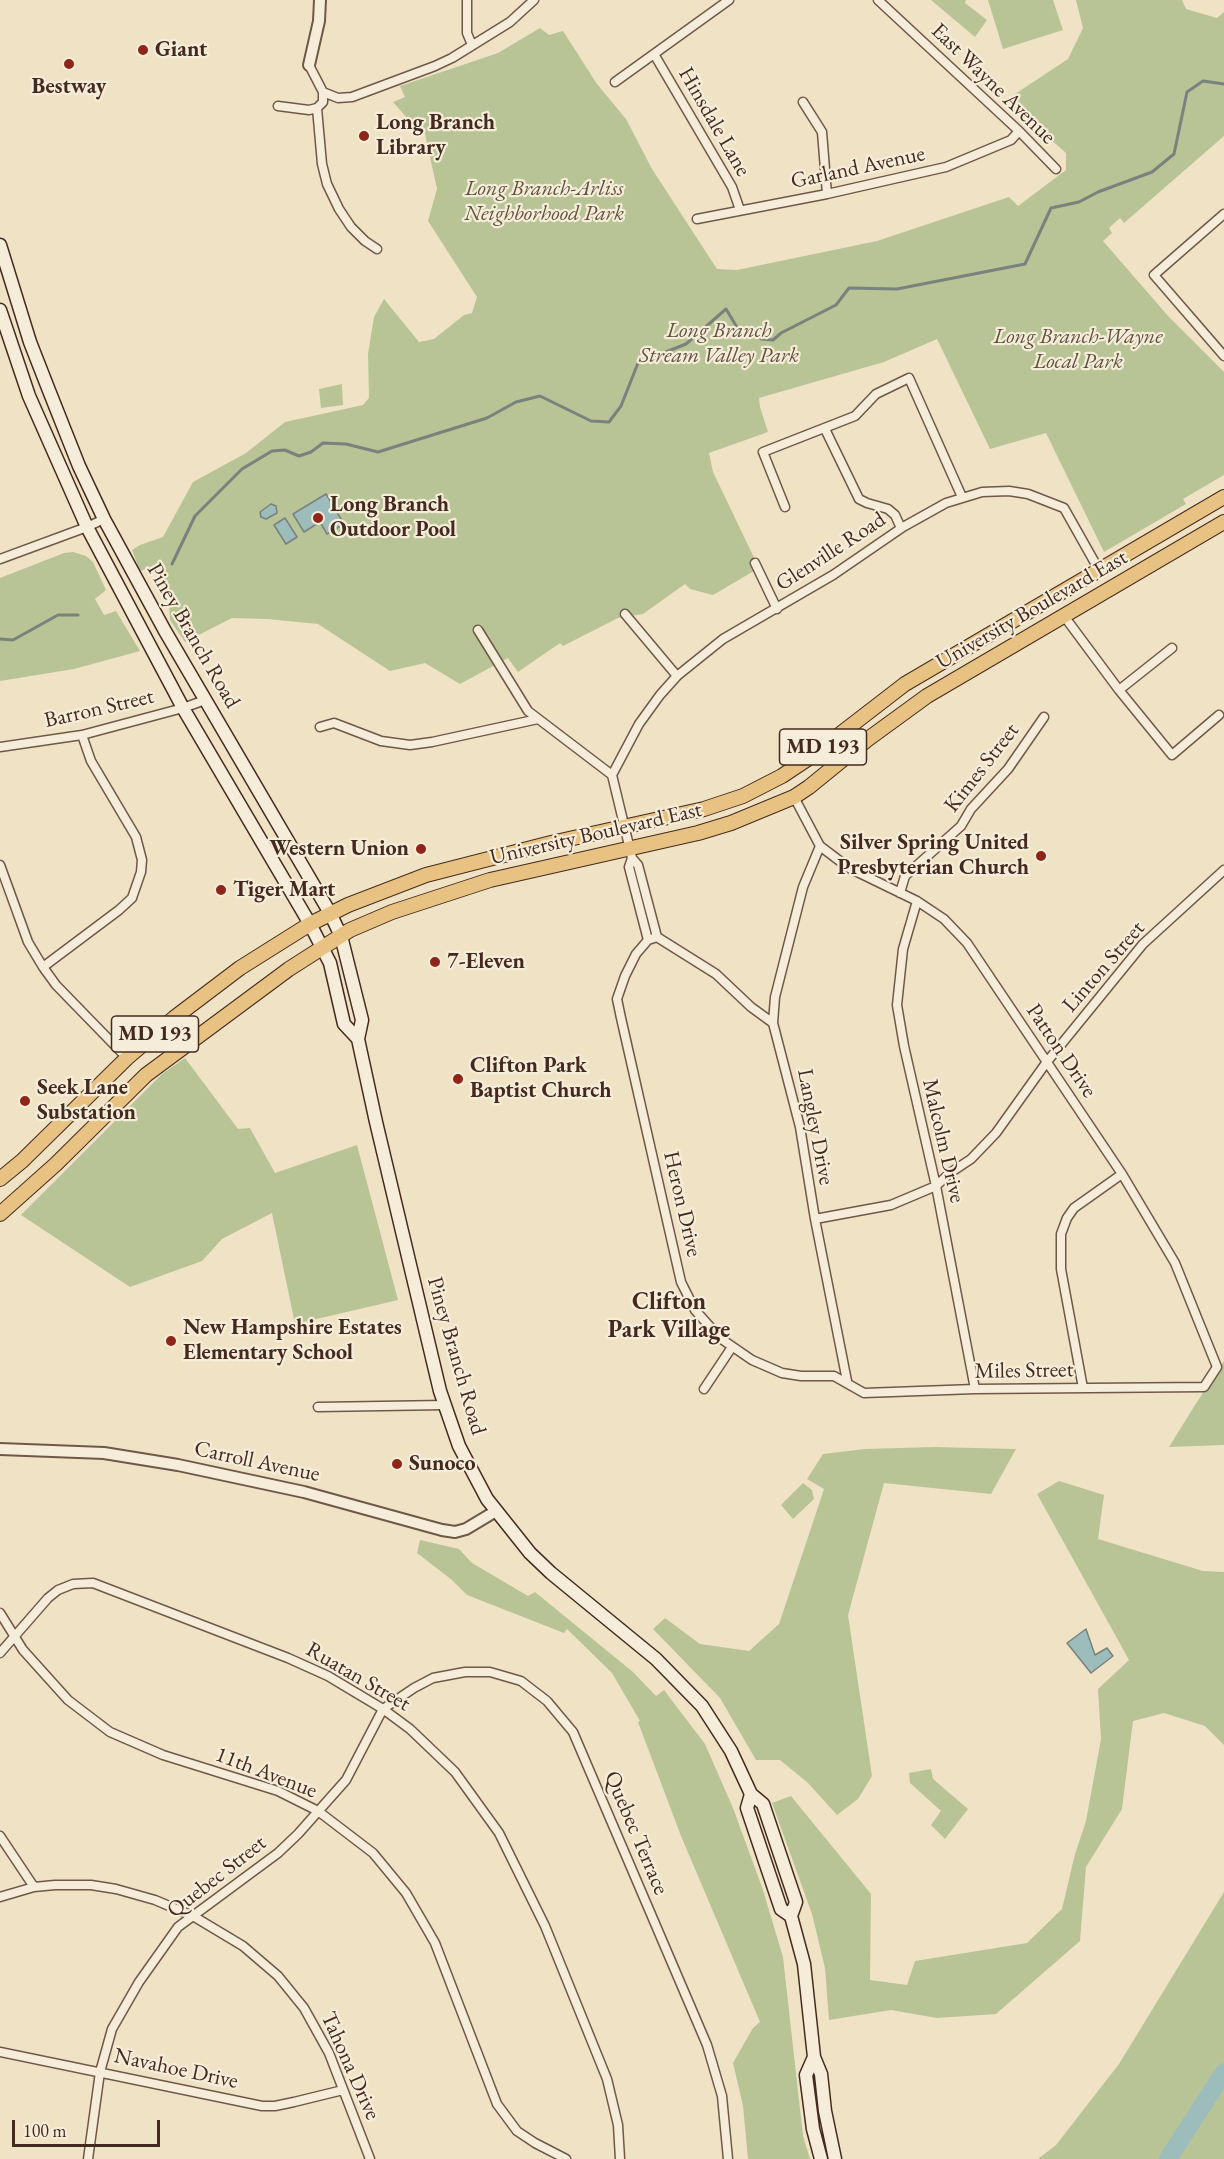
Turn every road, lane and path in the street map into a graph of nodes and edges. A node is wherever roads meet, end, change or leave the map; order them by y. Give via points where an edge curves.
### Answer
1 (320, 0) edge
2 (467, 0) edge
3 (534, 0) edge
4 (729, 0) edge
5 (878, 0) edge
6 (472, 45) junction
7 (654, 54) junction
8 (309, 65) joint
9 (615, 82) dead end
10 (323, 92) junction
11 (803, 102) dead end
12 (278, 106) dead end
13 (317, 108) junction
14 (1019, 131) junction
15 (1056, 169) dead end
16 (827, 194) junction
17 (740, 210) junction
18 (1224, 214) edge
19 (697, 219) dead end
20 (0, 244) edge
21 (377, 249) dead end
22 (0, 310) edge
23 (1224, 356) edge
24 (825, 429) junction
25 (962, 497) junction
26 (1224, 497) edge
27 (785, 507) dead end
28 (104, 519) junction
29 (1224, 522) edge
30 (87, 527) junction
31 (902, 528) junction
32 (0, 559) edge
33 (755, 563) dead end
34 (1099, 570) junction
35 (777, 609) junction
36 (625, 614) dead end
37 (1064, 616) junction
38 (478, 630) dead end
39 (1173, 648) dead end
40 (677, 676) junction
41 (1119, 690) junction
42 (205, 700) junction
43 (183, 708) junction
44 (1219, 715) dead end
45 (1044, 717) dead end
46 (538, 719) junction
47 (320, 726) dead end
48 (82, 735) junction
49 (0, 747) edge
50 (612, 775) junction
51 (794, 797) junction
52 (624, 828) junction
53 (820, 846) junction
54 (631, 854) junction
55 (0, 867) edge
56 (1224, 870) edge
57 (900, 893) junction
58 (917, 902) junction
59 (330, 913) junction
60 (310, 924) junction
61 (341, 936) junction
62 (652, 939) junction
63 (322, 947) junction
64 (43, 967) junction
65 (773, 1023) junction
66 (358, 1039) junction
67 (127, 1058) junction
68 (1046, 1063) junction
69 (1122, 1174) junction
70 (0, 1179) edge
71 (936, 1186) junction
72 (0, 1214) edge
73 (814, 1219) junction
74 (732, 1347) junction
75 (847, 1381) junction
76 (1204, 1387) joint
77 (1083, 1388) junction
78 (704, 1389) dead end
79 (975, 1389) junction
80 (445, 1405) junction
81 (318, 1407) dead end
82 (0, 1449) edge
83 (496, 1511) junction
84 (0, 1613) edge
85 (15, 1636) junction
86 (0, 1653) edge
87 (383, 1709) junction
88 (318, 1811) junction
89 (0, 1836) edge
90 (34, 1887) junction
91 (0, 1897) edge
92 (193, 1916) junction
93 (0, 2052) edge
94 (814, 2057) junction
95 (100, 2072) junction
96 (343, 2090) junction
97 (88, 2159) edge
98 (370, 2159) edge
99 (566, 2159) edge
100 (620, 2159) edge
101 (728, 2159) edge
102 (821, 2159) edge
103 (835, 2159) edge

1 - 8 street via 320,21
2 - 6 street via 467,33
3 - 6 street via 510,22
4 - 7 street
5 - 14 street, East Wayne Avenue
6 - 10 street via 435,66 366,93 338,98
7 - 9 street
7 - 17 street, Hinsdale Lane via 732,187
8 - 10 street
10 - 13 street via 323,102
11 - 16 street via 822,132
12 - 13 street
13 - 21 street via 327,184 351,226
14 - 15 street, East Wayne Avenue
14 - 16 street, Garland Avenue via 1011,140 946,167
16 - 17 street, Garland Avenue
17 - 19 street, Garland Avenue
18 - 23 street via 1154,274
20 - 28 main road, Piney Branch Road via 30,342
22 - 30 main road, Piney Branch Road via 30,396
24 - 25 street via 855,416 876,394 909,378
24 - 27 street via 763,452
24 - 31 street via 859,499 888,510
25 - 31 street, Glenville Road
25 - 34 street, Glenville Road via 1009,491 1064,508
26 - 34 main road, University Boulevard East / MD 193
28 - 30 street
28 - 42 main road, Piney Branch Road
29 - 37 main road, University Boulevard East / MD 193
30 - 32 street
30 - 43 main road, Piney Branch Road
31 - 35 street, Glenville Road
33 - 35 street
34 - 52 main road, University Boulevard East / MD 193 via 905,684 782,776 743,796 704,809
35 - 40 street, Glenville Road via 723,639
36 - 40 street
37 - 41 street
37 - 51 main road, University Boulevard East / MD 193 via 927,696
38 - 46 street via 528,711
39 - 41 street
40 - 50 street, Glenville Road via 639,724
41 - 44 street via 1172,755
42 - 43 street, Barron Street
42 - 59 main road, Piney Branch Road
43 - 48 street, Barron Street
43 - 60 main road, Piney Branch Road
45 - 57 street, Kimes Street via 961,826 905,876
46 - 47 street via 410,745 381,741 334,723
46 - 50 street
48 - 49 street, Barron Street
48 - 64 street via 91,761 136,837 141,872 132,898
50 - 52 street
51 - 53 street, Patton Drive
51 - 54 main road, University Boulevard East / MD 193 via 731,823
52 - 54 street
52 - 59 main road, University Boulevard East / MD 193 via 426,875
53 - 57 street, Patton Drive via 849,868
53 - 65 street via 803,887 775,997
54 - 61 main road, University Boulevard East / MD 193 via 490,880 392,912
54 - 62 street via 630,867
55 - 64 street via 28,942
56 - 68 street, Linton Street via 1143,944
57 - 58 street, Patton Drive
58 - 68 street, Patton Drive via 944,919 967,943
58 - 71 street, Malcolm Drive via 903,949 897,1005
59 - 60 main road, University Boulevard East / MD 193
59 - 61 main road, Piney Branch Road
60 - 63 main road, Piney Branch Road
60 - 67 main road, University Boulevard East / MD 193 via 240,968
61 - 63 main road, University Boulevard East / MD 193
61 - 66 main road, Piney Branch Road via 362,1020
62 - 65 street via 716,974
62 - 74 street, Heron Drive via 636,954 617,999 681,1282 695,1310
63 - 66 main road, Piney Branch Road via 330,963 344,1024
63 - 72 main road, University Boulevard East / MD 193 via 146,1075
64 - 67 street
65 - 73 street, Langley Drive via 800,1127
66 - 80 main road, Piney Branch Road
67 - 70 main road, University Boulevard East / MD 193
68 - 69 street, Patton Drive
68 - 71 street, Linton Street via 996,1133
69 - 76 street, Patton Drive via 1175,1263 1211,1349 1216,1367
69 - 77 street via 1074,1209 1061,1234 1060,1269
71 - 73 street, Linton Street via 891,1205
71 - 79 street, Malcolm Drive
73 - 75 street, Langley Drive
74 - 75 street, Heron Drive via 782,1373 834,1376
74 - 78 street
75 - 79 street, Miles Street via 864,1393
76 - 77 street, Miles Street
77 - 79 street, Miles Street
80 - 81 street
80 - 83 main road, Piney Branch Road via 459,1446
82 - 83 street, Carroll Avenue via 104,1454 178,1465 304,1492 455,1532
83 - 94 main road, Piney Branch Road via 551,1573 656,1659 702,1706 731,1751 751,1794 763,1804 796,1902 791,1916 804,1964
84 - 85 street, 11th Avenue
85 - 86 street, Ruatan Street
85 - 87 street, Ruatan Street via 58,1590 93,1583 288,1658 328,1676
85 - 88 street, 11th Avenue via 68,1700 110,1732 163,1755 278,1791
87 - 88 street, Quebec Street via 346,1780
87 - 100 street, Ruatan Street via 454,1772 500,1833 544,1926 607,2079 618,2125
87 - 101 street, Quebec Terrace via 433,1678 490,1672 521,1681 547,1701 573,1732 707,2045 722,2097
88 - 92 street, Quebec Street via 278,1853
88 - 99 street, 11th Avenue via 373,1853 406,1893 435,1943 498,2104 517,2131
89 - 90 street
90 - 91 street, Tahona Drive
90 - 92 street, Tahona Drive via 91,1885 117,1889
92 - 95 street, Quebec Street via 178,1927 139,1982 112,2029
92 - 96 street, Tahona Drive via 243,1946 278,1976 304,2008 329,2053
93 - 95 street, Navahoe Drive
94 - 102 main road, Piney Branch Road via 806,2075
94 - 103 main road, Piney Branch Road via 821,2074
95 - 96 street, Navahoe Drive via 262,2106
95 - 97 street, Quebec Street
96 - 98 street, Tahona Drive

